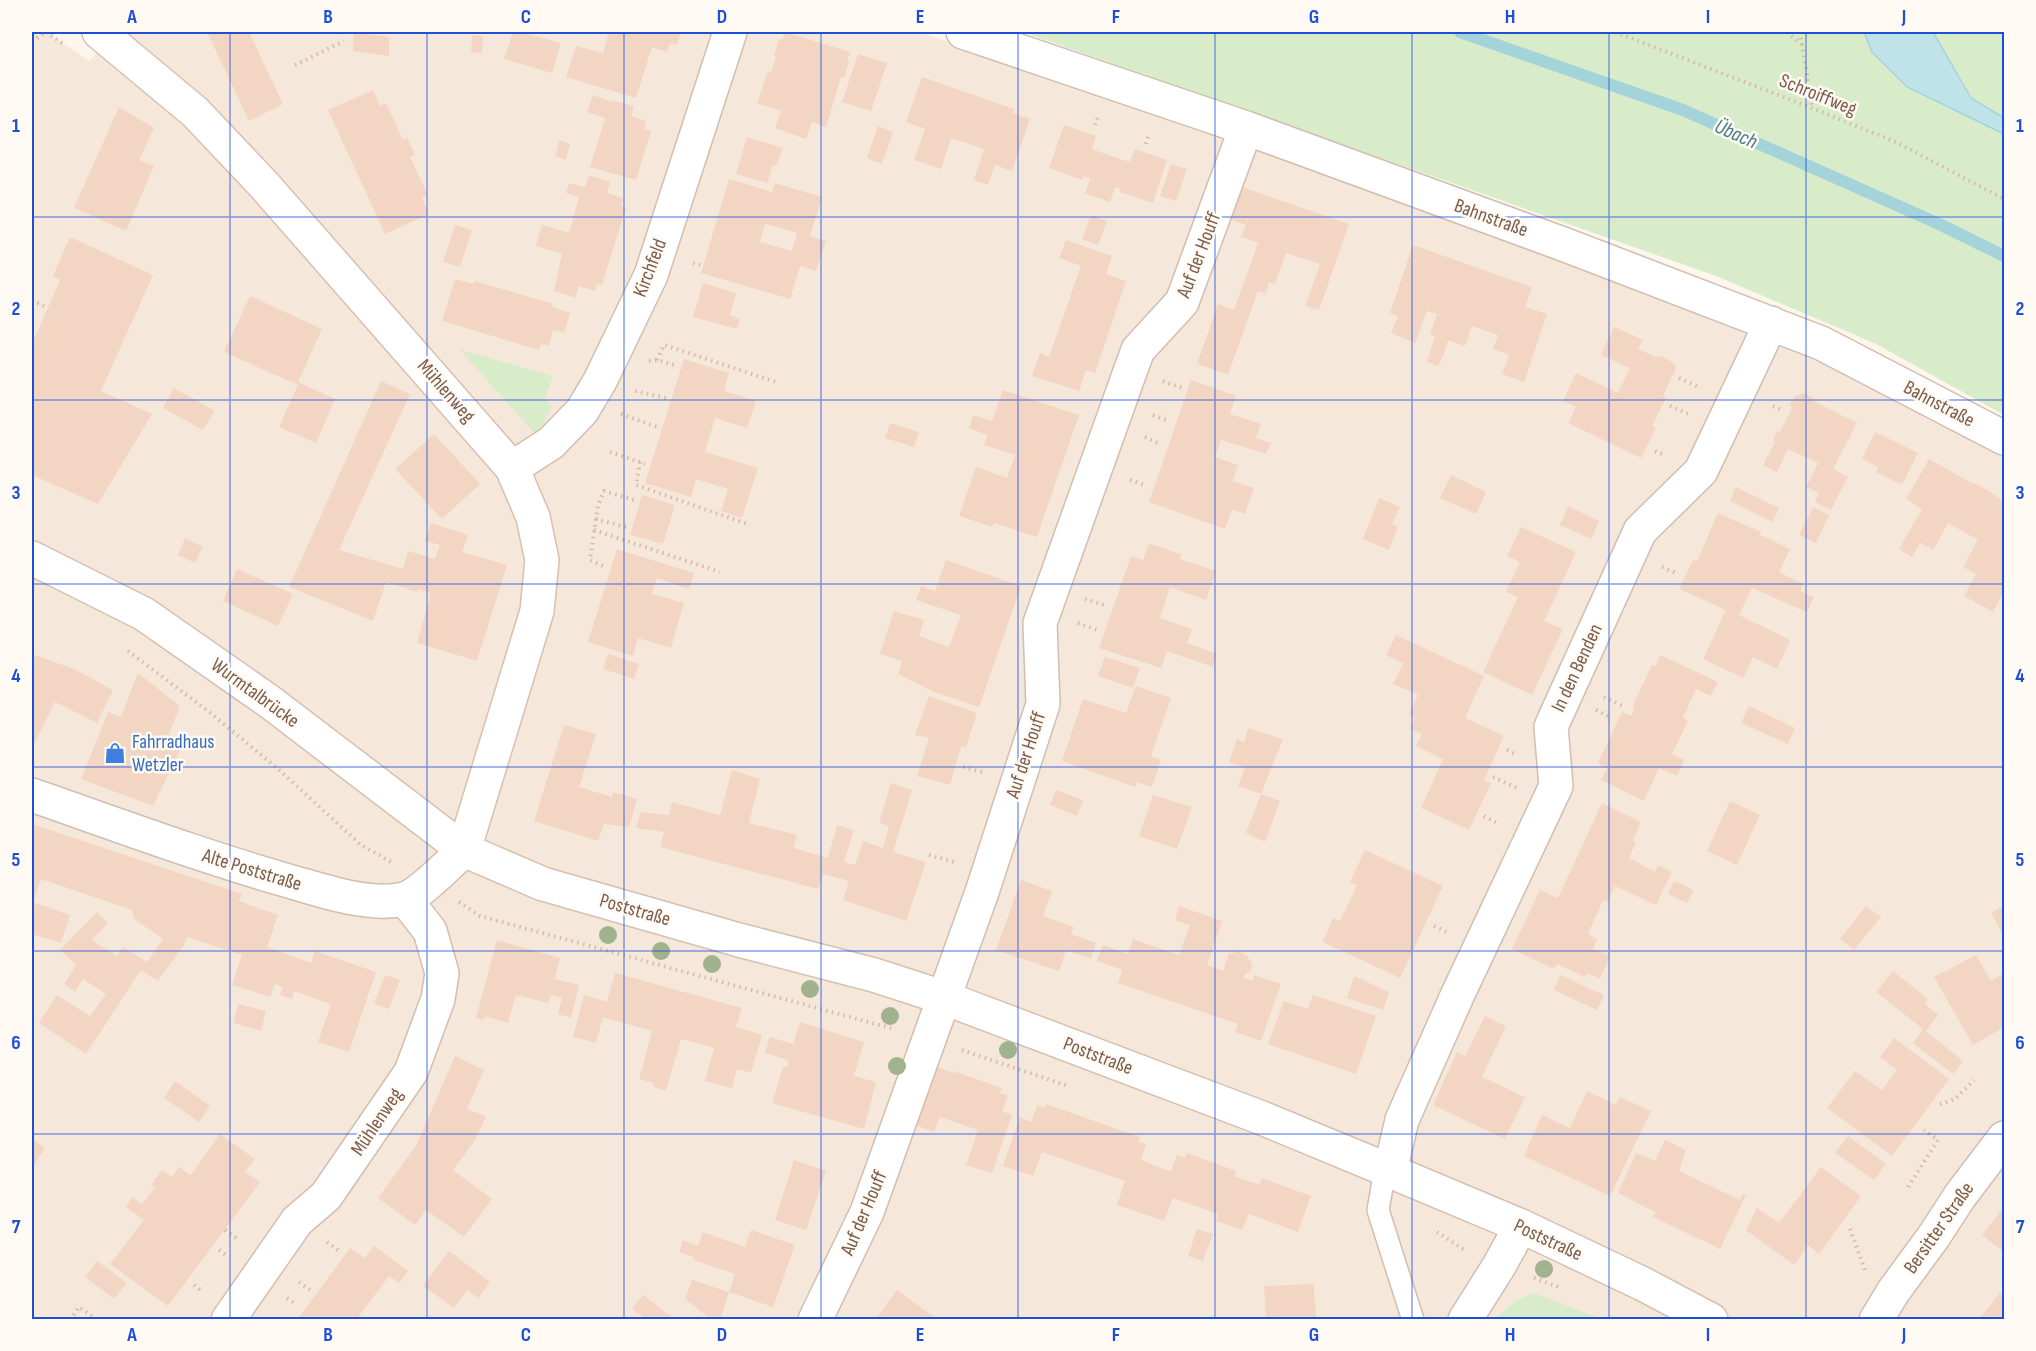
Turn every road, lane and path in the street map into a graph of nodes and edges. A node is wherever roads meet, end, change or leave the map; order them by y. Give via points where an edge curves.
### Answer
1 (45, 32) edge
2 (99, 32) edge
3 (730, 32) edge
4 (963, 32) edge
5 (1615, 32) edge
6 (1787, 32) edge
7 (1800, 32) edge
8 (344, 40) dead end
9 (32, 42) edge
10 (1802, 45) junction
11 (295, 65) dead end
12 (1812, 108) junction
13 (1246, 128) junction
14 (2004, 199) edge
15 (32, 300) edge
16 (44, 306) dead end
17 (1771, 323) junction
18 (657, 360) junction
19 (646, 362) dead end
20 (675, 365) dead end
21 (776, 382) dead end
22 (627, 389) dead end
23 (666, 398) dead end
24 (621, 414) dead end
25 (657, 427) dead end
26 (2004, 438) edge
27 (610, 452) dead end
28 (640, 462) junction
29 (645, 464) dead end
30 (512, 468) junction
31 (634, 500) dead end
32 (596, 519) junction
33 (750, 525) dead end
34 (626, 527) dead end
35 (594, 530) junction
36 (32, 558) edge
37 (604, 567) dead end
38 (720, 572) dead end
39 (138, 658) dead end
40 (32, 795) edge
41 (464, 850) junction
42 (416, 891) junction
43 (942, 998) junction
44 (930, 1039) junction
45 (1974, 1080) dead end
46 (1075, 1089) dead end
47 (1940, 1104) dead end
48 (1924, 1130) dead end
49 (2004, 1138) edge
50 (1387, 1170) junction
51 (1908, 1187) dead end
52 (1521, 1227) junction
53 (1435, 1231) dead end
54 (1499, 1266) junction
55 (1562, 1288) dead end
56 (70, 1320) edge
57 (97, 1320) edge
58 (228, 1320) edge
59 (815, 1320) edge
60 (1413, 1320) edge
61 (1465, 1320) edge
62 (1712, 1320) edge
63 (1876, 1320) edge

1 - 9 path
2 - 30 street, Mühlenweg via 195,112 258,178
3 - 30 street, Kirchfeld via 651,275 600,381 582,411 552,443
4 - 13 street, Bahnstraße
5 - 12 path, Schroiffweg
6 - 10 path
7 - 10 path
8 - 11 path
10 - 12 path
12 - 14 path, Schroiffweg via 1898,143
13 - 17 street, Bahnstraße
13 - 43 street, Auf der Houff via 1182,302 1138,350 1040,623 1043,704
15 - 16 path
17 - 26 street, Bahnstraße via 1821,343
17 - 50 street, In den Benden via 1701,471 1640,531 1554,720 1551,727 1556,786 1402,1120
18 - 19 path
18 - 20 path
18 - 21 path via 664,345
22 - 23 path
24 - 25 path
27 - 28 path
28 - 29 path
28 - 33 path via 636,485
30 - 41 street, Mühlenweg via 533,517 542,560 537,611
31 - 32 path via 604,491
32 - 34 path
32 - 35 path
35 - 37 path via 590,560
35 - 38 path
36 - 41 street, Wurmtalbrücke via 144,615 270,702
39 - 42 path via 277,768
40 - 42 street, Alte Poststraße via 246,869 326,892 375,901
41 - 42 street
41 - 43 street, Poststraße via 543,884 873,975
42 - 44 path via 480,916
42 - 58 street, Mühlenweg via 442,972 438,999 411,1072 326,1196 297,1221
43 - 44 street, Auf der Houff
43 - 50 street, Poststraße via 1262,1118
44 - 46 path
44 - 59 street, Auf der Houff via 867,1212
45 - 47 path via 1955,1099
48 - 51 path via 1938,1140
49 - 63 street, Bersitter Straße
50 - 52 street, Poststraße
50 - 60 lane via 1378,1210
52 - 54 street
52 - 62 street, Poststraße
53 - 54 path via 1462,1250
54 - 55 path
54 - 61 street
56 - 57 path via 79,1307

